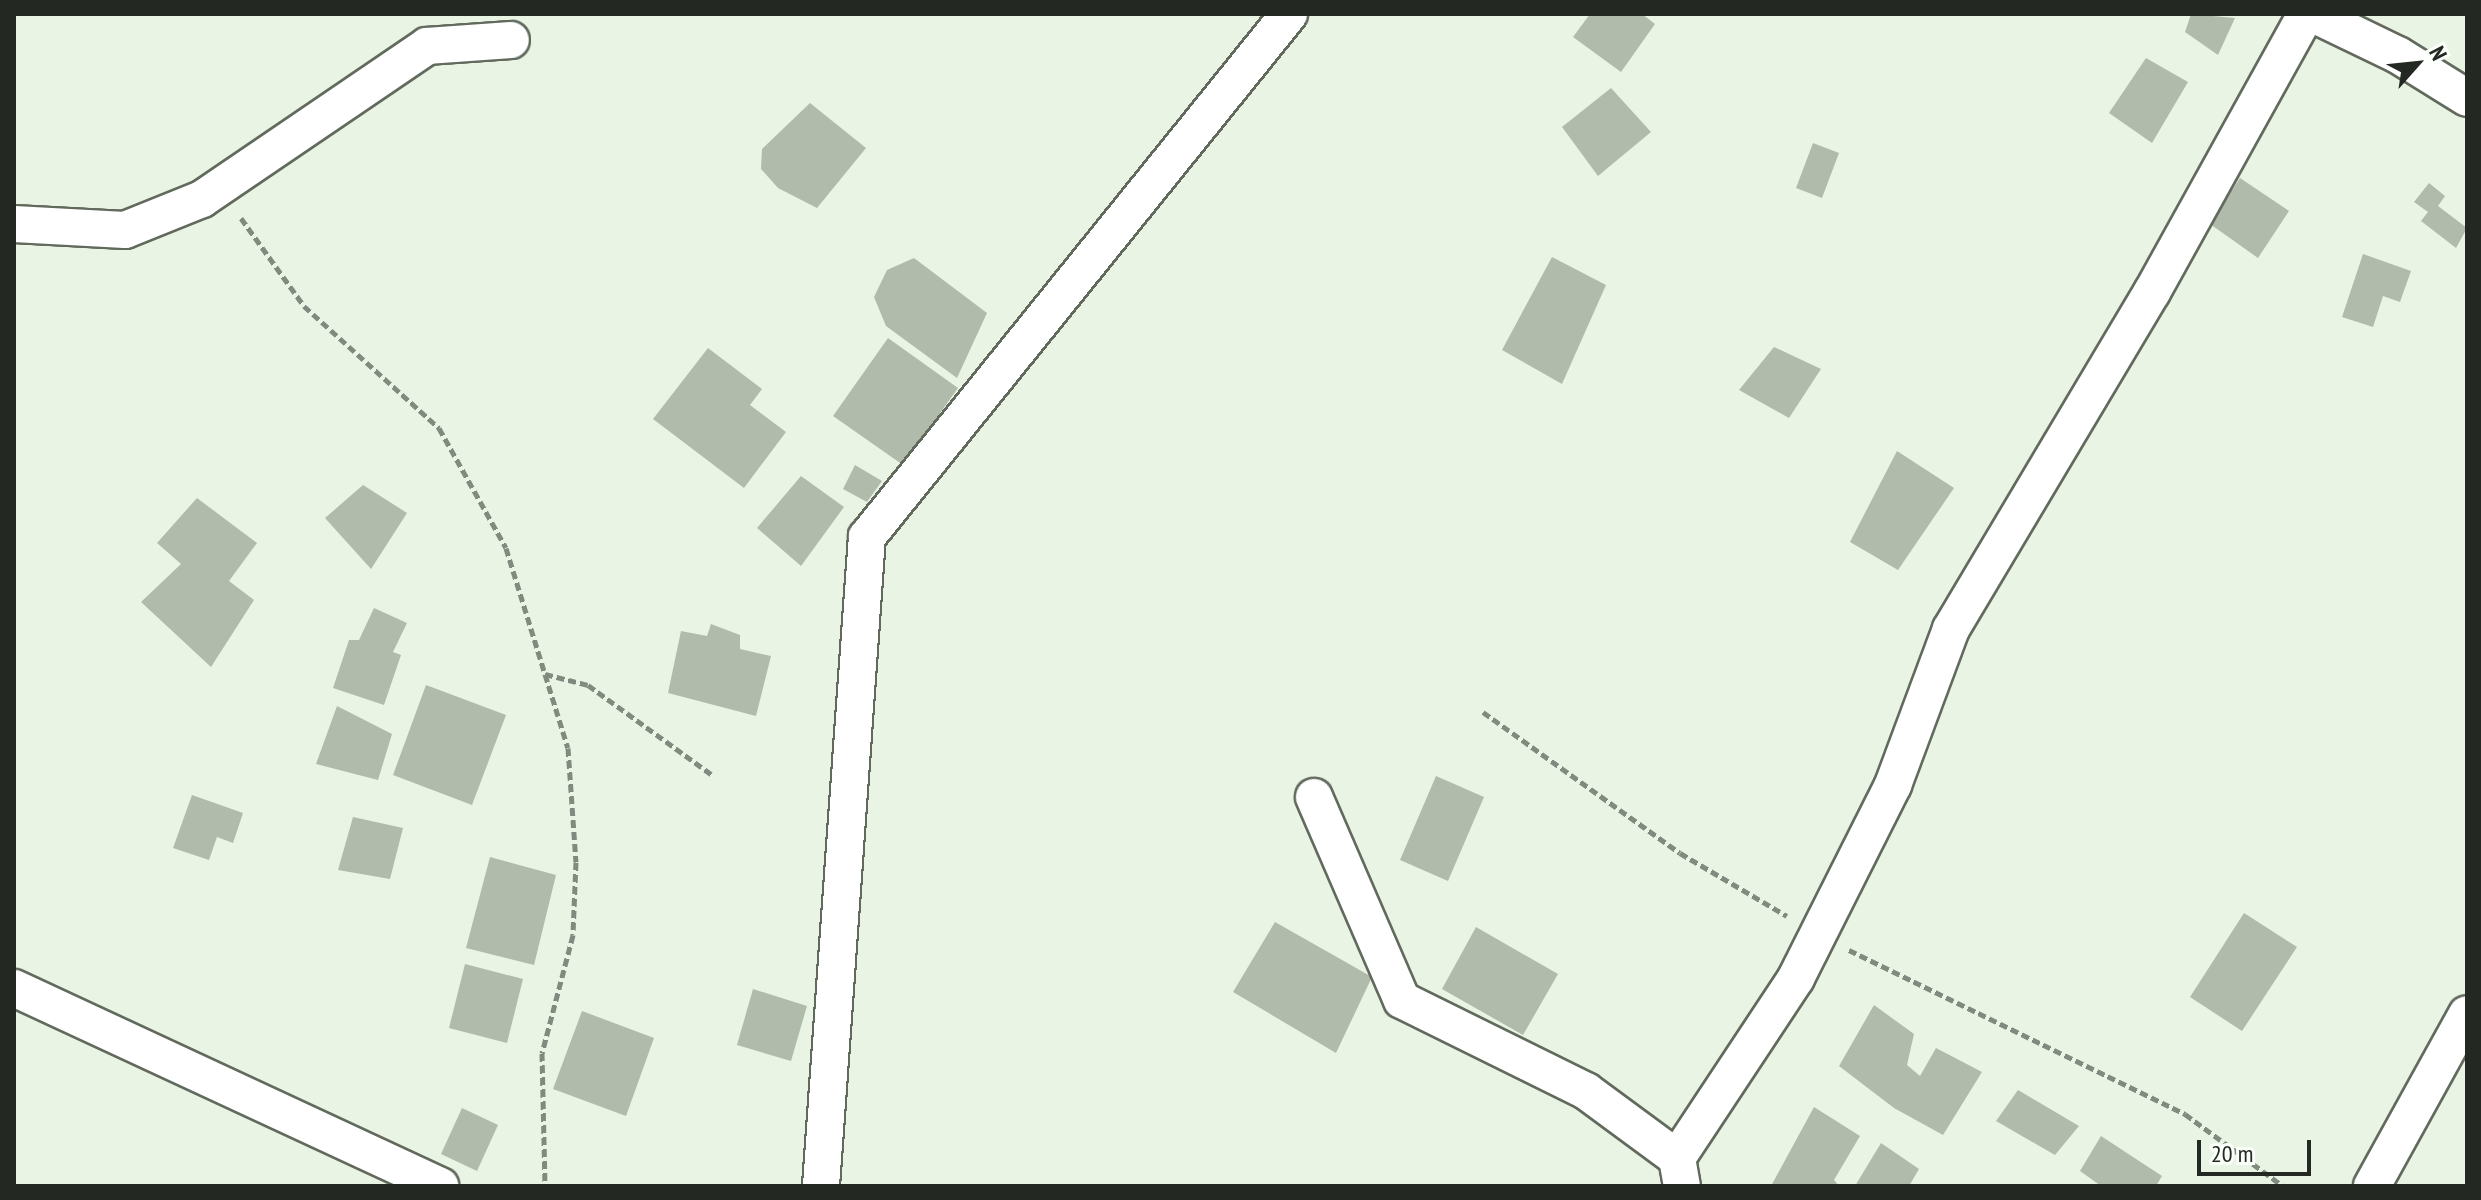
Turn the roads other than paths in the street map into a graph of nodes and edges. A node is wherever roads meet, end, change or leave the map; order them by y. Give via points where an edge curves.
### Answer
1 (1289, 14) edge
2 (2306, 14) edge
3 (2313, 14) edge
4 (511, 40) dead end
5 (2467, 98) edge
6 (14, 224) edge
7 (1314, 797) dead end
8 (14, 988) edge
9 (2467, 1014) edge
10 (1680, 1172) edge
11 (440, 1186) edge
12 (821, 1186) edge
13 (2372, 1186) edge

1 - 12 street via 867,537
2 - 10 street via 2152,292 1951,629 1893,785 1796,978
3 - 5 street via 2398,55
4 - 6 street via 427,46 222,186 125,230
7 - 10 street via 1402,1000 1586,1091
8 - 11 street
9 - 13 street

